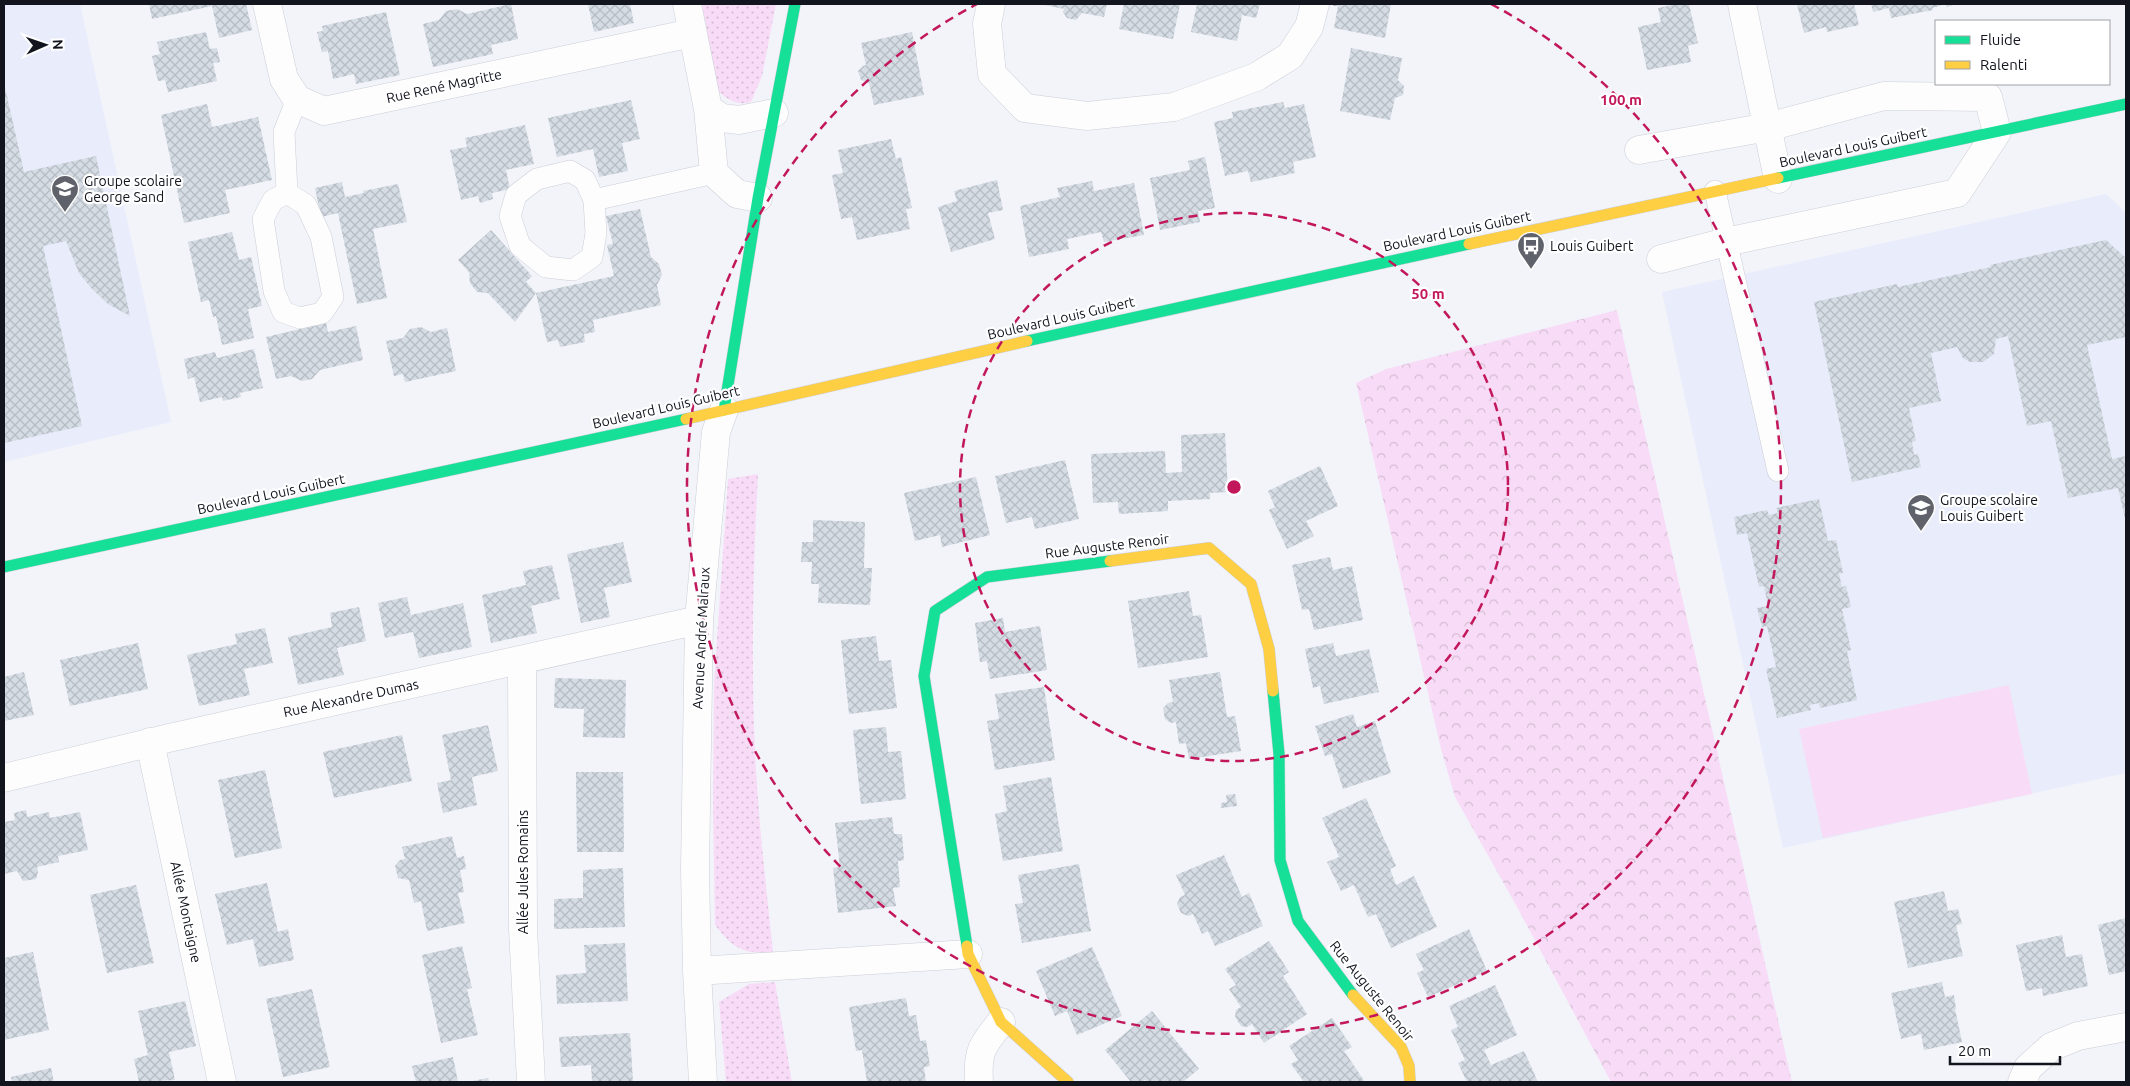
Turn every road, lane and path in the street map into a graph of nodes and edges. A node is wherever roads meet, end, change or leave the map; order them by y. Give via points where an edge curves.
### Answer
1 (267, 4) edge
2 (687, 4) edge
3 (795, 4) edge
4 (991, 4) edge
5 (1315, 4) edge
6 (1742, 4) edge
7 (692, 33) junction
8 (297, 99) junction
9 (2126, 104) edge
10 (708, 109) junction
11 (774, 113) junction
12 (1768, 127) junction
13 (1997, 132) junction
14 (1639, 150) dead end
15 (714, 173) junction
16 (1778, 179) junction
17 (1715, 191) junction
18 (288, 193) junction
19 (758, 198) junction
20 (594, 200) junction
21 (1726, 242) junction
22 (1661, 259) dead end
23 (724, 410) junction
24 (1778, 471) dead end
25 (4, 567) edge
26 (699, 620) junction
27 (522, 660) junction
28 (150, 742) junction
29 (4, 778) edge
30 (968, 954) junction
31 (697, 971) junction
32 (1001, 1022) junction
33 (2126, 1026) edge
34 (222, 1082) edge
35 (531, 1082) edge
36 (703, 1082) edge
37 (979, 1082) edge
38 (1068, 1082) edge
39 (1410, 1082) edge
40 (2022, 1082) edge

1 - 8 street via 284,79
2 - 7 street
3 - 11 street, Avenue André Malraux
4 - 5 street via 987,24 992,74 1025,108 1087,116 1174,107 1256,77 1290,56 1309,27
6 - 12 street
7 - 8 street, Rue René Magritte via 324,111
7 - 10 street
8 - 18 lane via 284,132
9 - 13 street, Boulevard Louis Guibert
10 - 11 street via 722,118 739,120
10 - 15 street
11 - 19 street, Avenue André Malraux
12 - 13 street via 1884,96 1988,98
12 - 14 street
12 - 16 street
13 - 16 street, Boulevard Louis Guibert
13 - 21 street via 1957,192
15 - 19 street via 737,194
15 - 20 lane
16 - 17 street, Boulevard Louis Guibert
17 - 21 lane
17 - 23 street, Boulevard Louis Guibert
18 - 18 lane via 273,200 263,219 274,291 283,312 300,318 322,313 333,297 321,237 306,205
19 - 23 street, Avenue André Malraux
20 - 20 lane via 585,180 570,171 537,179 516,195 510,216 520,246 546,267 573,270 592,257 596,233
21 - 22 street
21 - 24 lane
23 - 25 street, Boulevard Louis Guibert
23 - 26 street, Avenue André Malraux via 716,432
26 - 27 street, Rue Alexandre Dumas
26 - 31 street, Avenue André Malraux via 695,870
27 - 28 street, Rue Alexandre Dumas
27 - 35 street, Allée Jules Romains via 523,929
28 - 29 street, Rue Alexandre Dumas
28 - 34 street, Allée Montaigne
30 - 31 street
30 - 32 street, Rue Auguste Renoir
30 - 39 street, Rue Auguste Renoir via 924,676 934,611 987,577 1209,548 1251,584 1269,649 1279,754 1280,860 1298,921 1352,994 1402,1047 1409,1066
31 - 36 street, Avenue André Malraux
32 - 37 street via 983,1044 978,1065
32 - 38 street, Rue Auguste Renoir
33 - 40 street via 2078,1036 2051,1047 2028,1068

